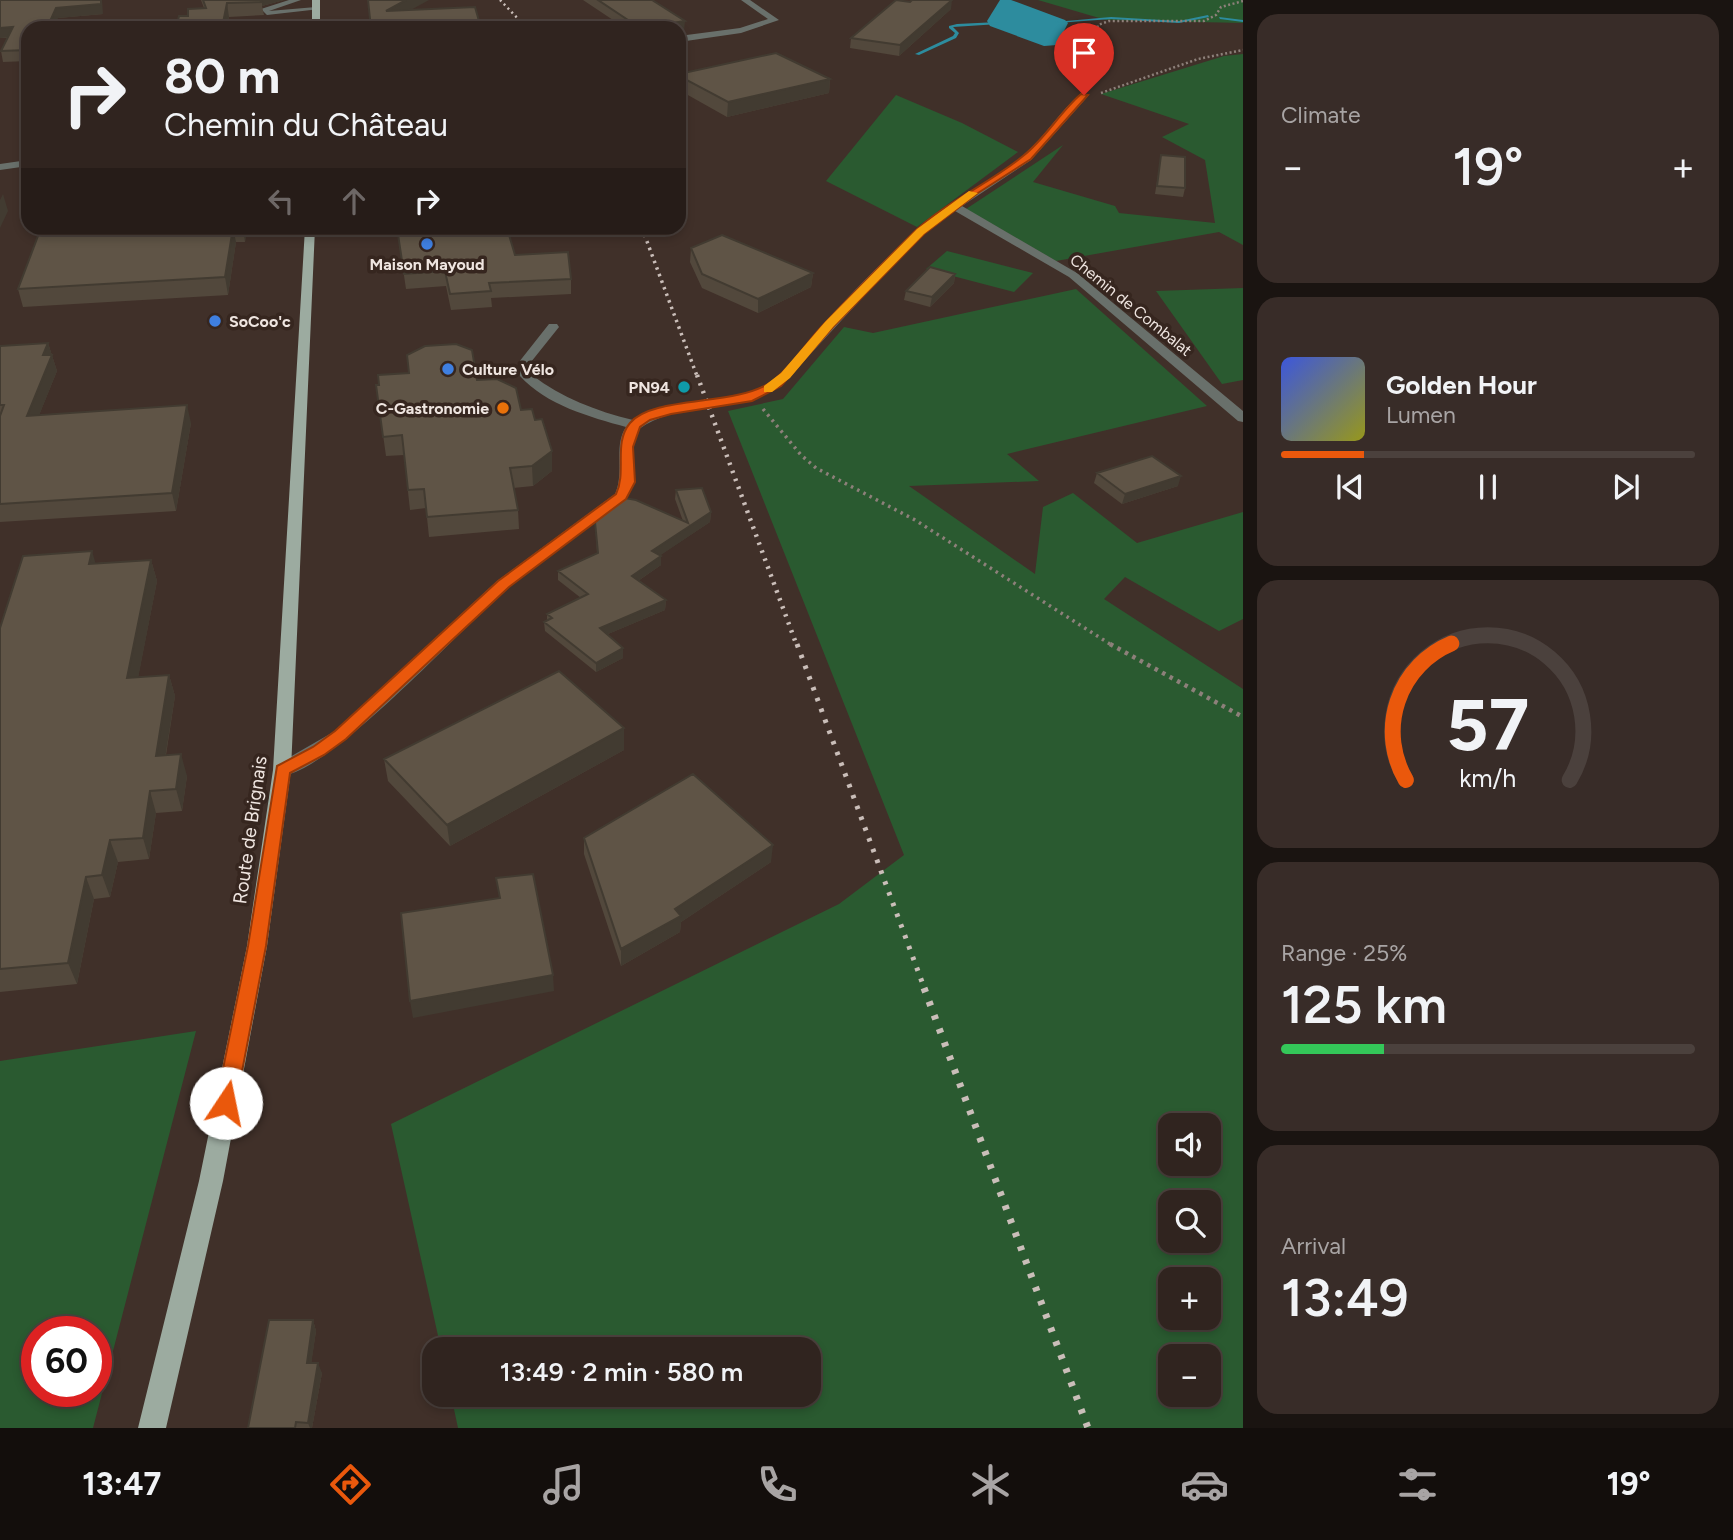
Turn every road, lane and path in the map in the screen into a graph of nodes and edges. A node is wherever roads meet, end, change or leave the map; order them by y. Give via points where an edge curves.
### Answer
1 (297, 0) edge
2 (745, 0) edge
3 (1243, 1) edge
4 (279, 3) edge
5 (316, 4) edge
6 (686, 38) edge
7 (1243, 50) edge
8 (1084, 95) junction
9 (21, 164) edge
10 (0, 167) edge
11 (956, 207) junction
12 (310, 235) edge
13 (553, 327) dead end
14 (748, 398) junction
15 (1243, 418) edge
16 (635, 425) junction
17 (1243, 717) edge
18 (282, 770) junction
19 (152, 1428) edge

1 - 4 lane
2 - 6 street via 775,20
3 - 8 path via 1221,7 1203,21 1109,21 1098,25
4 - 5 lane via 265,9 267,13
7 - 8 path via 1198,59 1109,92
8 - 11 street via 1028,158
9 - 10 street
11 - 14 street via 921,232 776,383
11 - 15 street, Chemin de Combalat via 1073,275
12 - 18 main road, Route de Brignais
13 - 16 street via 525,362 526,376 563,402
14 - 16 street via 669,410
14 - 17 path via 781,426 812,466 913,519 1131,658
16 - 18 street via 627,447 628,482 621,496 503,584 341,735
18 - 19 main road, Route de Brignais via 257,946 216,1155

